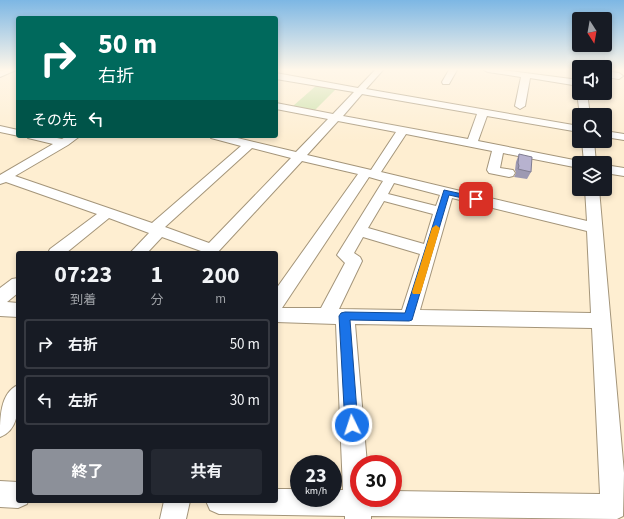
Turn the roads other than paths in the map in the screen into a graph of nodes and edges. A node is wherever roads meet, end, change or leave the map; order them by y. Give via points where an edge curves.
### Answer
1 (355, 94) edge
2 (383, 94) edge
3 (522, 94) edge
4 (278, 106) edge
5 (520, 106) dead end
6 (483, 112) junction
7 (336, 117) junction
8 (572, 128) edge
9 (1, 130) edge
10 (403, 130) junction
11 (16, 133) edge
12 (612, 135) edge
13 (624, 137) edge
14 (41, 138) edge
15 (72, 138) edge
16 (224, 138) edge
17 (64, 143) junction
18 (472, 143) junction
19 (250, 144) junction
20 (498, 148) junction
21 (299, 156) junction
22 (572, 163) edge
23 (612, 170) edge
24 (624, 172) edge
25 (370, 173) junction
26 (509, 173) dead end
27 (391, 178) junction
28 (3, 179) edge
29 (447, 192) junction
30 (381, 196) junction
31 (593, 196) edge
32 (441, 212) junction
33 (107, 213) junction
34 (595, 228) junction
35 (157, 230) junction
36 (360, 230) junction
37 (59, 251) edge
38 (140, 251) edge
39 (210, 251) edge
40 (429, 251) junction
41 (16, 286) edge
42 (0, 298) edge
43 (278, 300) edge
44 (0, 310) edge
45 (16, 310) edge
46 (278, 315) edge
47 (335, 316) junction
48 (409, 317) junction
49 (601, 321) junction
50 (16, 398) edge
51 (0, 426) edge
52 (0, 494) edge
53 (16, 495) edge
54 (177, 503) edge
55 (269, 503) edge
56 (358, 511) edge
57 (428, 512) edge
58 (534, 512) edge
59 (173, 519) edge

1 - 7 street
2 - 6 street
3 - 5 street
4 - 7 street
6 - 8 street
6 - 18 street
7 - 10 street
7 - 21 street
9 - 11 street
10 - 18 street
10 - 25 street
12 - 13 street
14 - 17 street
15 - 17 street
16 - 19 street
17 - 28 street
18 - 20 street
19 - 21 street
19 - 35 street
20 - 22 street
20 - 26 street via 493,170
21 - 25 street
21 - 39 street
23 - 24 street
25 - 27 street
25 - 43 street
27 - 29 street
27 - 30 street
28 - 33 street
29 - 32 street
29 - 34 street
30 - 32 street
30 - 36 street
31 - 34 street
32 - 40 street
33 - 35 street
33 - 37 street
34 - 49 street
35 - 38 street
35 - 39 street
36 - 40 street
36 - 47 street via 345,255 354,261
40 - 48 street
41 - 42 street
44 - 45 street
46 - 47 street
47 - 48 street
47 - 56 street
48 - 49 street
49 - 58 street via 614,507
50 - 51 street
52 - 53 street
54 - 59 street
55 - 56 street
56 - 57 street
57 - 58 street

